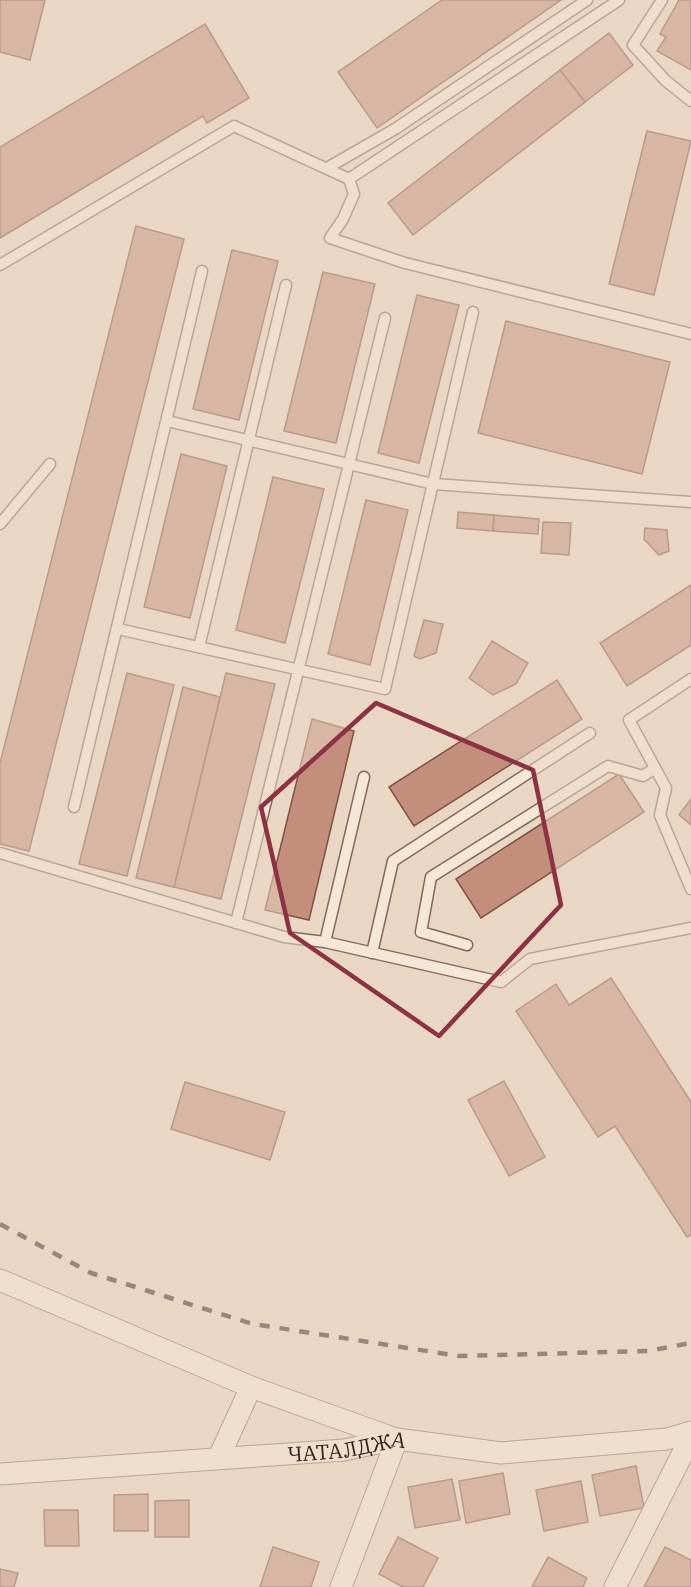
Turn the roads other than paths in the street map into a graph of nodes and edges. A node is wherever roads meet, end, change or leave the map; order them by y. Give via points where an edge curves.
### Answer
1 (587, 0) edge
2 (619, 0) edge
3 (662, 0) edge
4 (691, 101) edge
5 (327, 168) junction
6 (349, 179) junction
7 (0, 265) edge
8 (202, 271) dead end
9 (286, 285) dead end
10 (473, 312) dead end
11 (385, 318) dead end
12 (691, 334) edge
13 (167, 421) junction
14 (249, 440) junction
15 (50, 464) dead end
16 (349, 464) junction
17 (433, 484) junction
18 (691, 502) edge
19 (0, 524) edge
20 (118, 629) junction
21 (199, 647) junction
22 (299, 670) junction
23 (691, 679) edge
24 (590, 733) dead end
25 (655, 768) junction
26 (364, 777) dead end
27 (74, 807) dead end
28 (0, 853) edge
29 (691, 889) edge
30 (236, 923) junction
31 (691, 928) edge
32 (325, 942) junction
33 (467, 945) dead end
34 (372, 953) junction
35 (0, 1280) edge
36 (251, 1387) junction
37 (691, 1432) edge
38 (691, 1437) edge
39 (397, 1439) junction
40 (219, 1457) junction
41 (0, 1474) edge
42 (341, 1587) edge
43 (615, 1587) edge

1 - 5 lane via 395,129
2 - 6 lane
3 - 4 lane via 633,45
5 - 6 lane
5 - 7 lane via 234,126
6 - 12 lane via 354,194 344,219 330,238 405,263
8 - 13 lane
9 - 14 lane
10 - 17 lane
11 - 16 lane
13 - 14 lane
13 - 20 lane
14 - 16 lane
14 - 21 lane
15 - 19 lane
16 - 17 lane
16 - 22 lane
17 - 18 lane
17 - 22 lane via 385,689
20 - 21 lane
20 - 27 lane
21 - 22 lane
22 - 30 lane
23 - 25 lane via 629,720
24 - 34 lane via 393,861
25 - 29 lane via 666,788 660,815
25 - 33 lane via 643,776 608,766 432,877 421,932
26 - 32 lane
28 - 30 lane
30 - 32 lane via 284,937
31 - 34 lane via 530,959 501,982
32 - 34 lane
35 - 36 street
36 - 39 street
36 - 40 street
37 - 39 street, ЧАТАЛДЖА via 667,1439 501,1453
38 - 43 street
39 - 40 street, ЧАТАЛДЖА via 344,1450
39 - 42 street
40 - 41 street, ЧАТАЛДЖА

